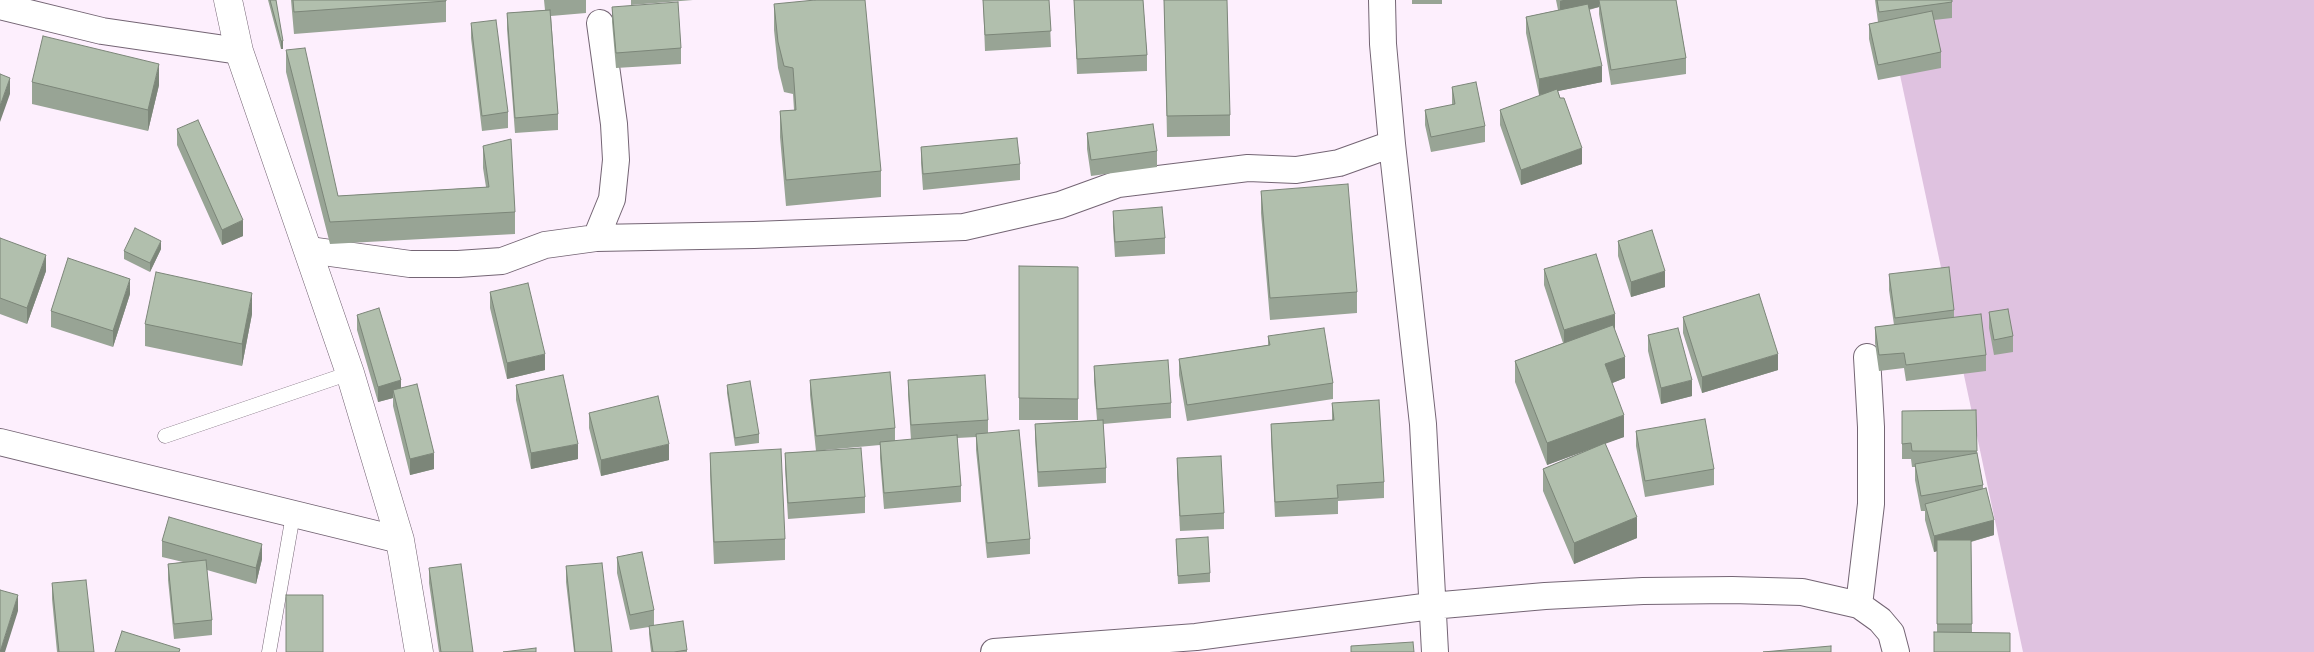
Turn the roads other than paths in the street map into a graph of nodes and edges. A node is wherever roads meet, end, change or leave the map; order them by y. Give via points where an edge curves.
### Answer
1 (228, 0) edge
2 (1382, 0) edge
3 (0, 6) edge
4 (600, 23) dead end
5 (239, 51) junction
6 (1392, 144) junction
7 (596, 238) junction
8 (309, 250) junction
9 (1867, 357) dead end
10 (350, 373) junction
11 (165, 436) dead end
12 (0, 442) edge
13 (293, 515) junction
14 (400, 540) junction
15 (1859, 605) junction
16 (1431, 606) junction
17 (269, 652) edge
18 (419, 652) edge
19 (994, 652) edge
20 (1435, 652) edge
21 (1896, 652) edge

1 - 5 street
2 - 6 street
3 - 5 street via 102,31
4 - 7 street via 616,160 612,199
5 - 8 street
6 - 7 street via 1339,163 1296,170 1248,168 1118,184 1060,205 964,227
6 - 16 street via 1423,424
7 - 8 street via 545,245 502,261 458,264 410,264
8 - 10 street
9 - 15 street via 1872,427 1871,504
10 - 11 lane
10 - 14 street
12 - 13 street
13 - 14 street
13 - 17 lane
14 - 18 street
15 - 16 street via 1802,592 1722,590 1545,596
15 - 21 street via 1880,620 1891,633
16 - 19 street via 1196,637
16 - 20 street

